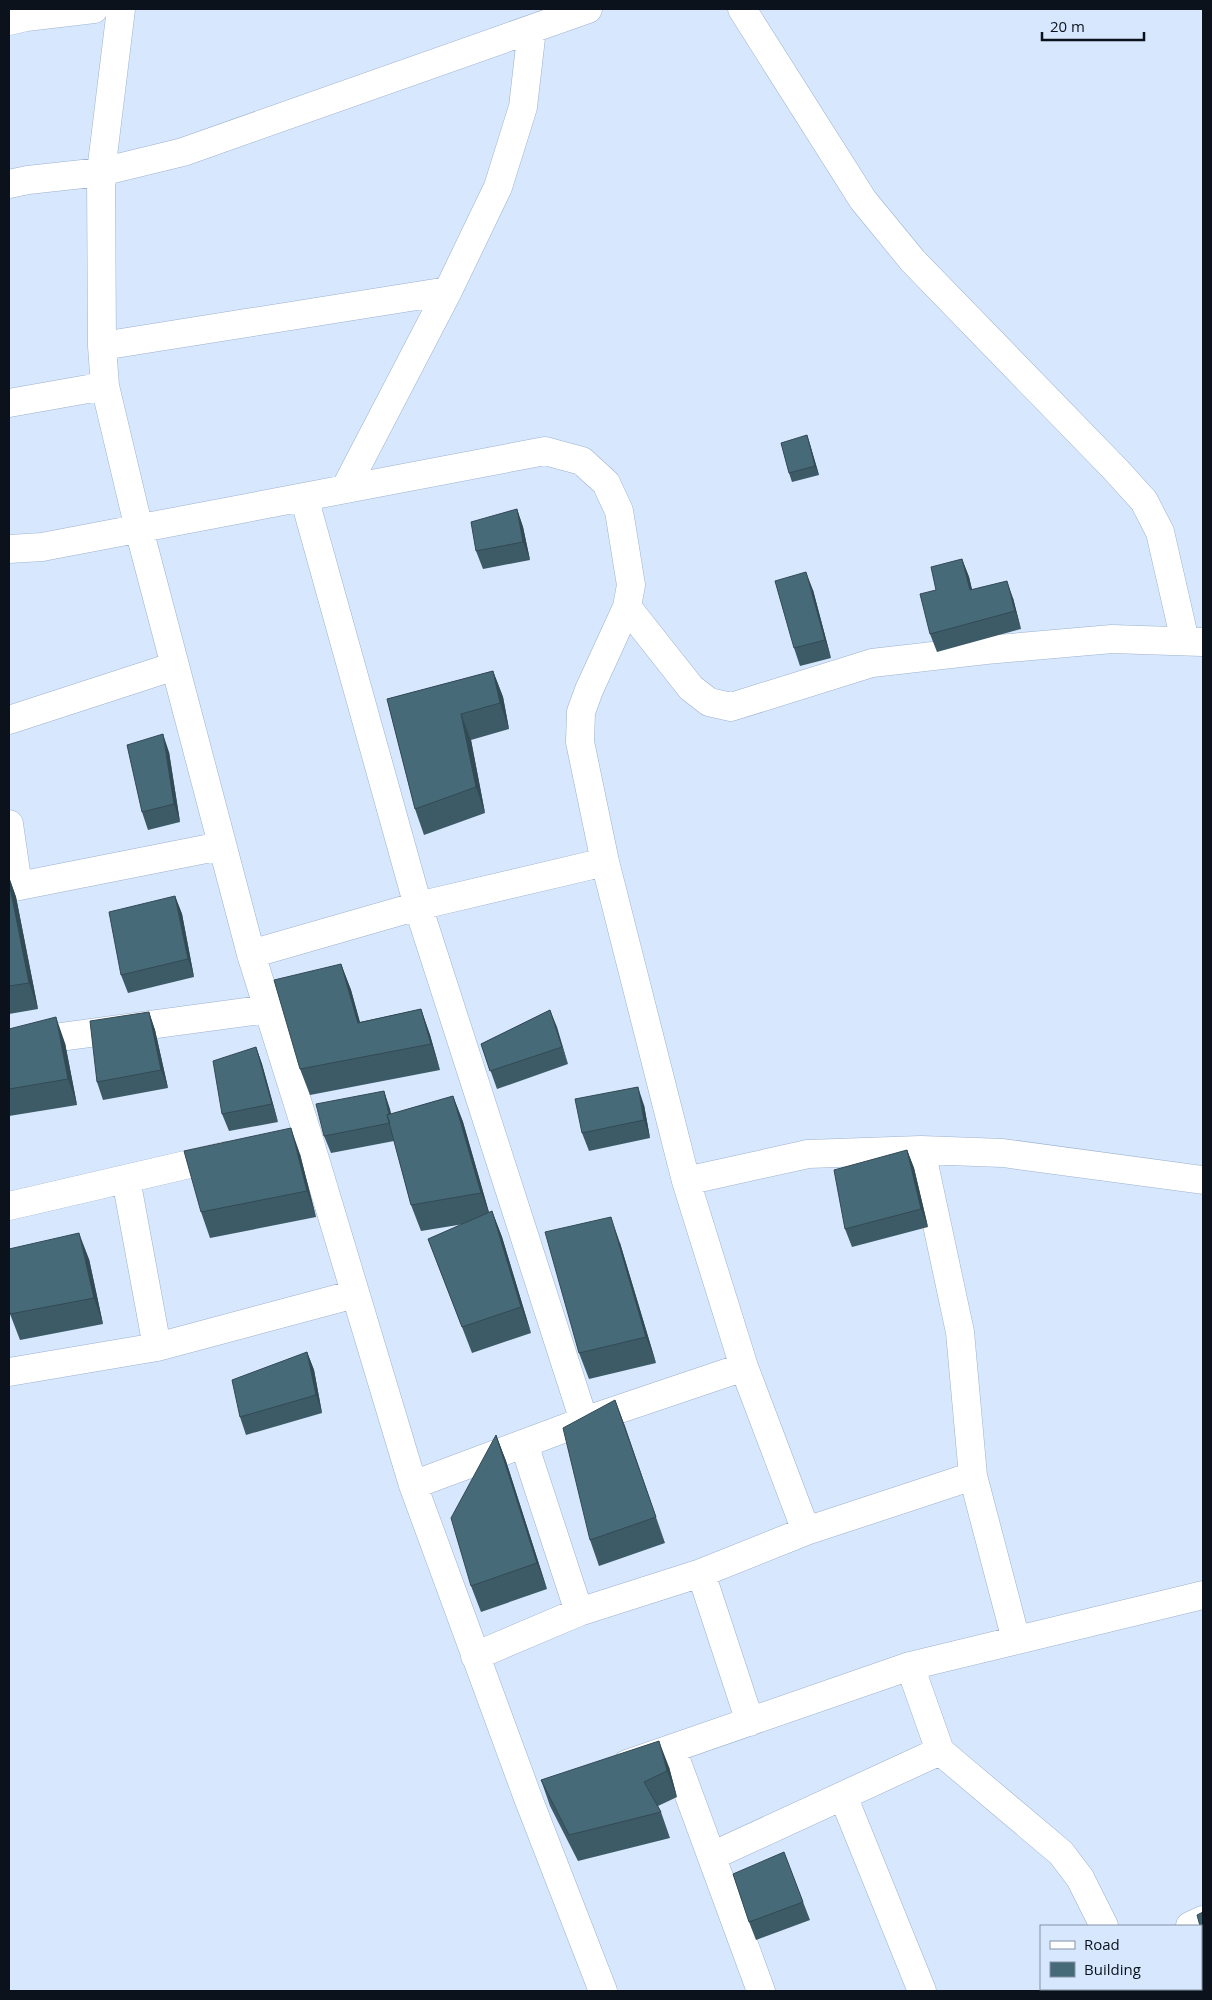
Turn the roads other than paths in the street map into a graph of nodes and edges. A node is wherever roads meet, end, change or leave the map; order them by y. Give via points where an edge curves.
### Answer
1 (94, 9) edge
2 (121, 9) edge
3 (588, 9) edge
4 (742, 9) edge
5 (9, 21) edge
6 (532, 28) junction
7 (100, 172) junction
8 (9, 184) edge
9 (448, 291) junction
10 (102, 346) junction
11 (105, 386) junction
12 (9, 403) edge
13 (345, 489) junction
14 (304, 497) junction
15 (139, 528) junction
16 (9, 549) edge
17 (627, 607) junction
18 (1194, 641) edge
19 (175, 666) junction
20 (9, 720) edge
21 (9, 824) edge
22 (221, 846) junction
23 (605, 862) junction
24 (14, 887) edge
25 (418, 906) junction
26 (251, 954) junction
27 (268, 1009) junction
28 (9, 1044) edge
29 (308, 1136) junction
30 (280, 1143) edge
31 (251, 1150) edge
32 (921, 1150) junction
33 (126, 1179) junction
34 (1203, 1180) edge
35 (686, 1181) junction
36 (9, 1206) edge
37 (355, 1294) junction
38 (157, 1347) junction
39 (744, 1367) junction
40 (9, 1372) edge
41 (584, 1421) junction
42 (524, 1444) junction
43 (973, 1476) junction
44 (413, 1485) junction
45 (806, 1530) junction
46 (701, 1573) junction
47 (1203, 1595) edge
48 (579, 1612) junction
49 (1016, 1640) junction
50 (475, 1656) junction
51 (910, 1666) junction
52 (750, 1722) junction
53 (672, 1749) junction
54 (940, 1751) junction
55 (600, 1774) edge
56 (555, 1789) edge
57 (842, 1796) junction
58 (528, 1798) junction
59 (712, 1856) junction
60 (1104, 1925) edge
61 (603, 1991) edge
62 (762, 1991) edge
63 (922, 1991) edge

1 - 5 street
2 - 7 street
3 - 6 street
4 - 18 street via 863,200 907,253 1144,501 1160,532
6 - 7 street via 182,152
6 - 9 street via 523,106 498,187
7 - 8 street
7 - 10 street
9 - 10 street
9 - 13 street
10 - 11 street
11 - 12 street
11 - 15 street
13 - 14 street
13 - 17 street via 545,451 582,461 606,483 620,511 631,585
14 - 15 street
14 - 25 street
15 - 16 street via 42,547
15 - 19 street
17 - 18 street via 691,688 709,702 731,707 872,664 1112,639
17 - 23 street via 581,712 580,742
19 - 20 street
19 - 22 street
21 - 24 street
22 - 24 street
22 - 26 street
23 - 25 street
23 - 35 street
25 - 26 street
25 - 41 street
26 - 27 street
27 - 28 street
27 - 29 street
29 - 30 street
29 - 37 street
31 - 33 street
32 - 34 street via 1003,1153
32 - 35 street via 808,1154
32 - 43 street via 960,1332
33 - 36 street
33 - 38 street
35 - 39 street
37 - 38 street
37 - 44 street
38 - 40 street
39 - 41 street
39 - 45 street
41 - 42 street
42 - 44 street
42 - 48 street
43 - 45 street
43 - 49 street
44 - 50 street
45 - 46 street
46 - 48 street
46 - 52 street
47 - 49 street
48 - 50 street
49 - 51 street
50 - 58 street
51 - 52 street
51 - 54 street
52 - 53 street
53 - 55 street
53 - 59 street
54 - 57 street
54 - 60 street via 1061,1853 1080,1878
56 - 58 street
57 - 59 street
57 - 63 street
58 - 61 street
59 - 62 street

